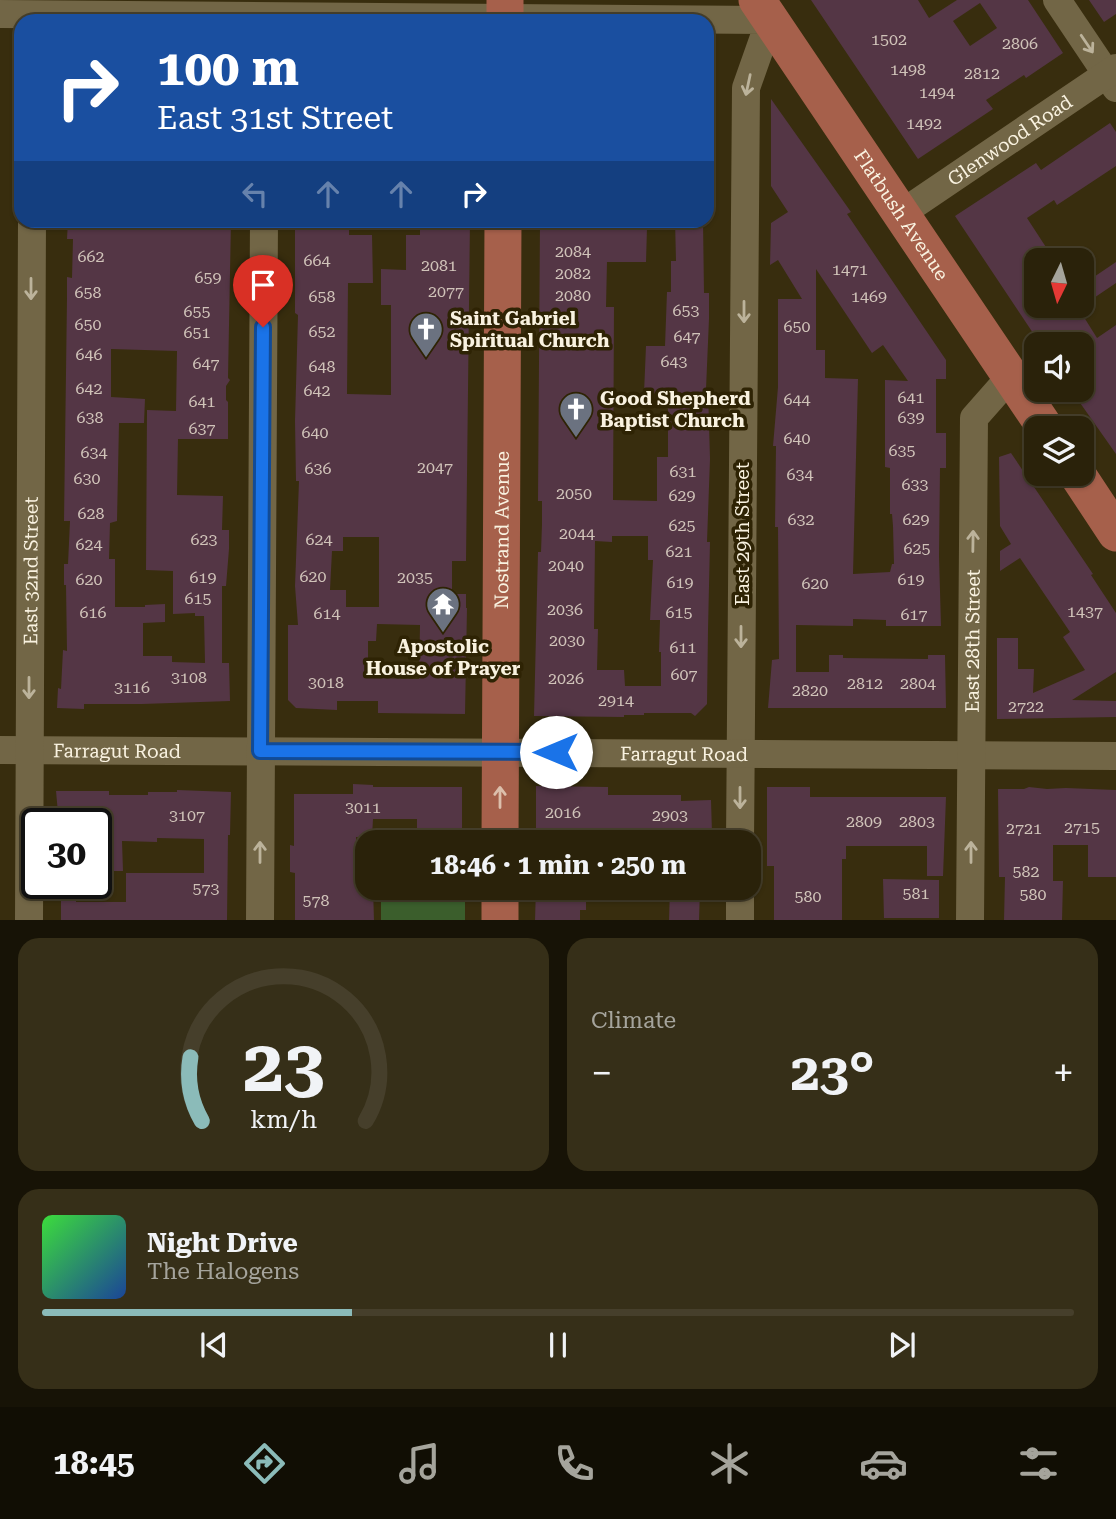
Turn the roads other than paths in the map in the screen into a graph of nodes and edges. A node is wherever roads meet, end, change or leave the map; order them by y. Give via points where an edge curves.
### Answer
1 (1057, 0) edge
2 (763, 10) edge
3 (33, 12) edge
4 (265, 12) edge
5 (505, 13) edge
6 (0, 14) edge
7 (1113, 77) edge
8 (902, 213) junction
9 (32, 228) edge
10 (264, 228) edge
11 (503, 228) edge
12 (1011, 376) junction
13 (1037, 416) edge
14 (1085, 486) edge
15 (1116, 533) edge
16 (0, 750) edge
17 (28, 750) junction
18 (260, 751) junction
19 (500, 752) junction
20 (741, 754) junction
21 (971, 756) junction
22 (1116, 756) edge
23 (500, 830) edge
24 (740, 830) edge
25 (500, 900) edge
26 (740, 900) edge
27 (29, 920) edge
28 (260, 920) edge
29 (500, 920) edge
30 (740, 920) edge
31 (970, 920) edge

1 -> 7 street
2 - 5 street
2 - 8 main road, Flatbush Avenue
2 -> 20 street, East 29th Street via 746,88
3 - 4 street
3 - 6 street
4 - 5 street
7 - 8 street, Glenwood Road
8 - 12 main road, Flatbush Avenue
9 -> 17 street, East 32nd Street
10 - 18 street
11 - 19 main road, Nostrand Avenue
12 - 13 main road, Flatbush Avenue
21 -> 12 street, East 28th Street via 974,418
14 - 15 main road
16 - 17 street, Farragut Road
17 - 18 street, Farragut Road
17 - 27 street, East 32nd Street
18 - 19 street, Farragut Road
28 -> 18 street
19 - 20 street, Farragut Road
23 -> 19 main road, Nostrand Avenue
20 - 21 street, Farragut Road
20 -> 24 street, East 29th Street
21 - 22 street, Farragut Road
31 -> 21 street, East 28th Street
25 - 29 main road
26 - 30 street

